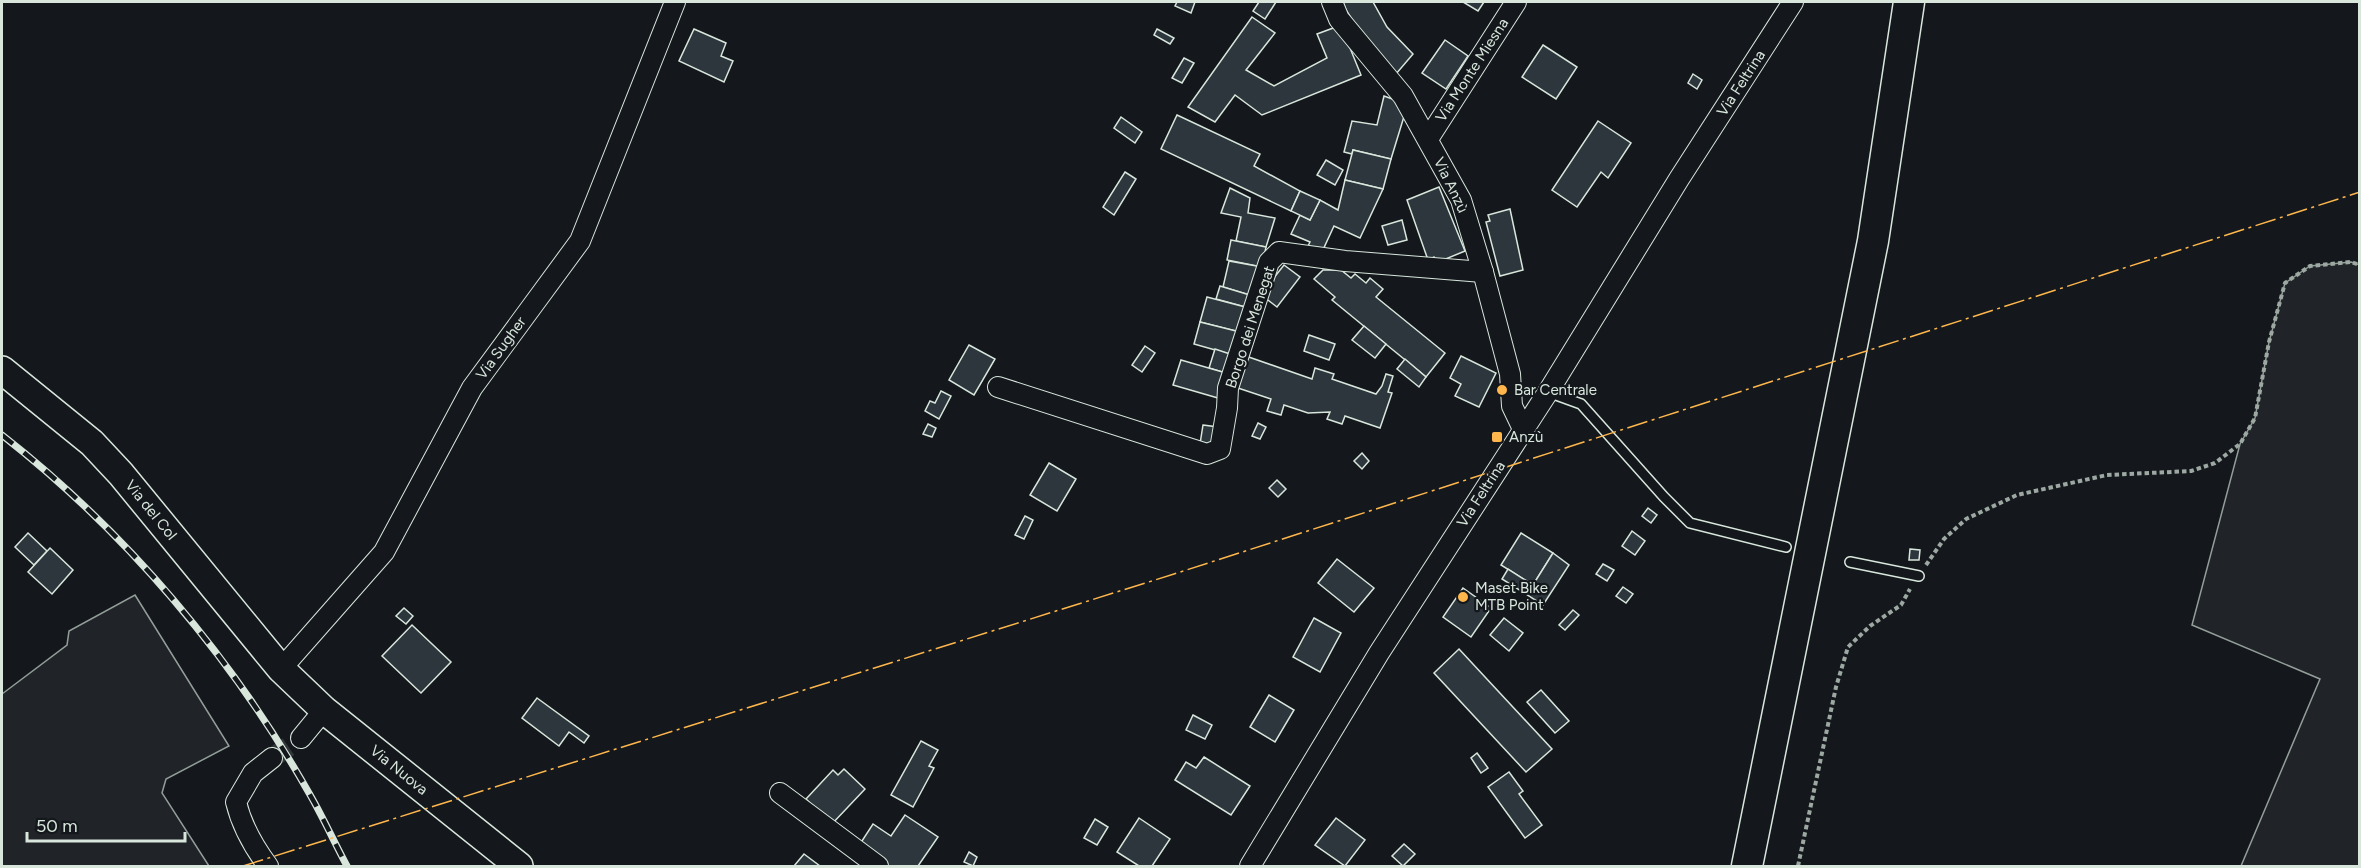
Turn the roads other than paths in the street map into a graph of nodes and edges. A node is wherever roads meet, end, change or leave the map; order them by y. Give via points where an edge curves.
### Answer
1 (675, 2) edge
2 (1332, 2) edge
3 (1516, 2) edge
4 (1793, 2) edge
5 (1909, 2) edge
6 (1428, 139) junction
7 (1483, 272) junction
8 (2, 370) edge
9 (998, 387) dead end
10 (1548, 392) junction
11 (1523, 429) junction
12 (1786, 547) dead end
13 (1850, 562) dead end
14 (1918, 576) road end
15 (281, 669) junction
16 (324, 710) junction
17 (301, 738) tunnel mouth
18 (272, 758) tunnel mouth
19 (780, 793) dead end
20 (268, 867) edge
21 (519, 867) edge
22 (878, 867) edge
23 (1250, 867) edge
24 (1747, 867) edge

1 - 15 street, Via Sugher via 580,241 471,388 384,552
2 - 6 street, Via Anzù via 1339,19 1403,96
3 - 6 street, Via Monte Miesna
4 - 10 street, Via Feltrina
5 - 24 main road via 1874,242
6 - 7 street, Via Anzù via 1461,200
7 - 9 street, Borgo dei Menegat via 1279,252 1269,262 1228,388 1220,449 1207,454
7 - 11 street, Via Anzù via 1510,374 1512,406
8 - 15 street, Via del Col via 99,450
10 - 11 street, Via Feltrina
10 - 12 lane via 1581,404 1690,523
11 - 23 street, Via Feltrina via 1379,653
13 - 14 lane
15 - 16 street, Via Nuova
16 - 17 street
16 - 21 street, Via Nuova
18 - 20 street via 253,773 236,802 241,822
19 - 22 street

